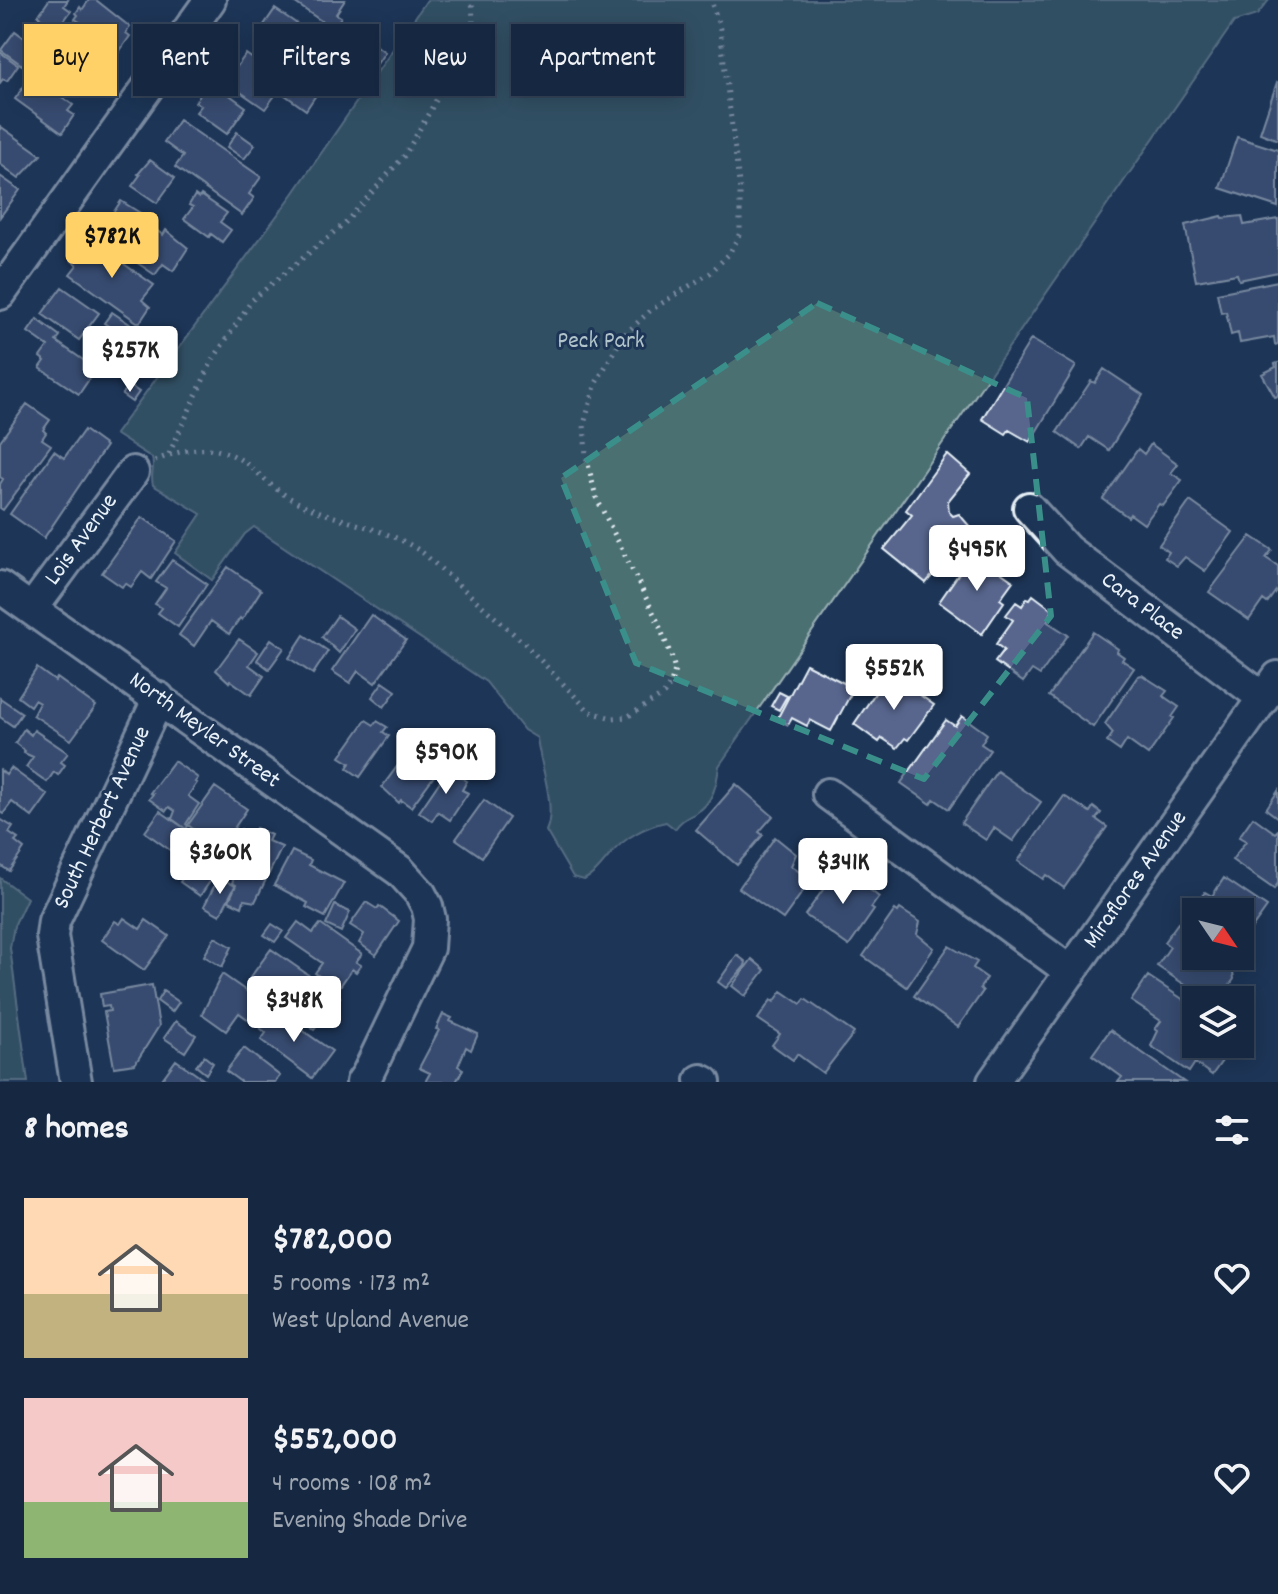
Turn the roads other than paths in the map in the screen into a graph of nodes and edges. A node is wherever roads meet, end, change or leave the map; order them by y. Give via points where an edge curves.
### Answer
1 (210, 0) edge
2 (0, 294) edge
3 (133, 472) road end
4 (1029, 508) dead end
5 (0, 587) edge
6 (32, 609) junction
7 (1271, 688) edge
8 (159, 698) junction
9 (828, 794) dead end
10 (1071, 972) junction
11 (76, 1082) edge
12 (362, 1082) edge
13 (993, 1082) edge

1 - 2 street
3 - 6 street, Lois Avenue
4 - 7 street, Cara Place via 1067,550
5 - 6 street, North Meyler Street
6 - 8 street, North Meyler Street
7 - 10 street, Miraflores Avenue
8 - 11 street, South Herbert Avenue via 54,921 52,936
8 - 12 street, North Meyler Street via 400,871 427,906 428,948
9 - 10 street
10 - 13 street, Miraflores Avenue

